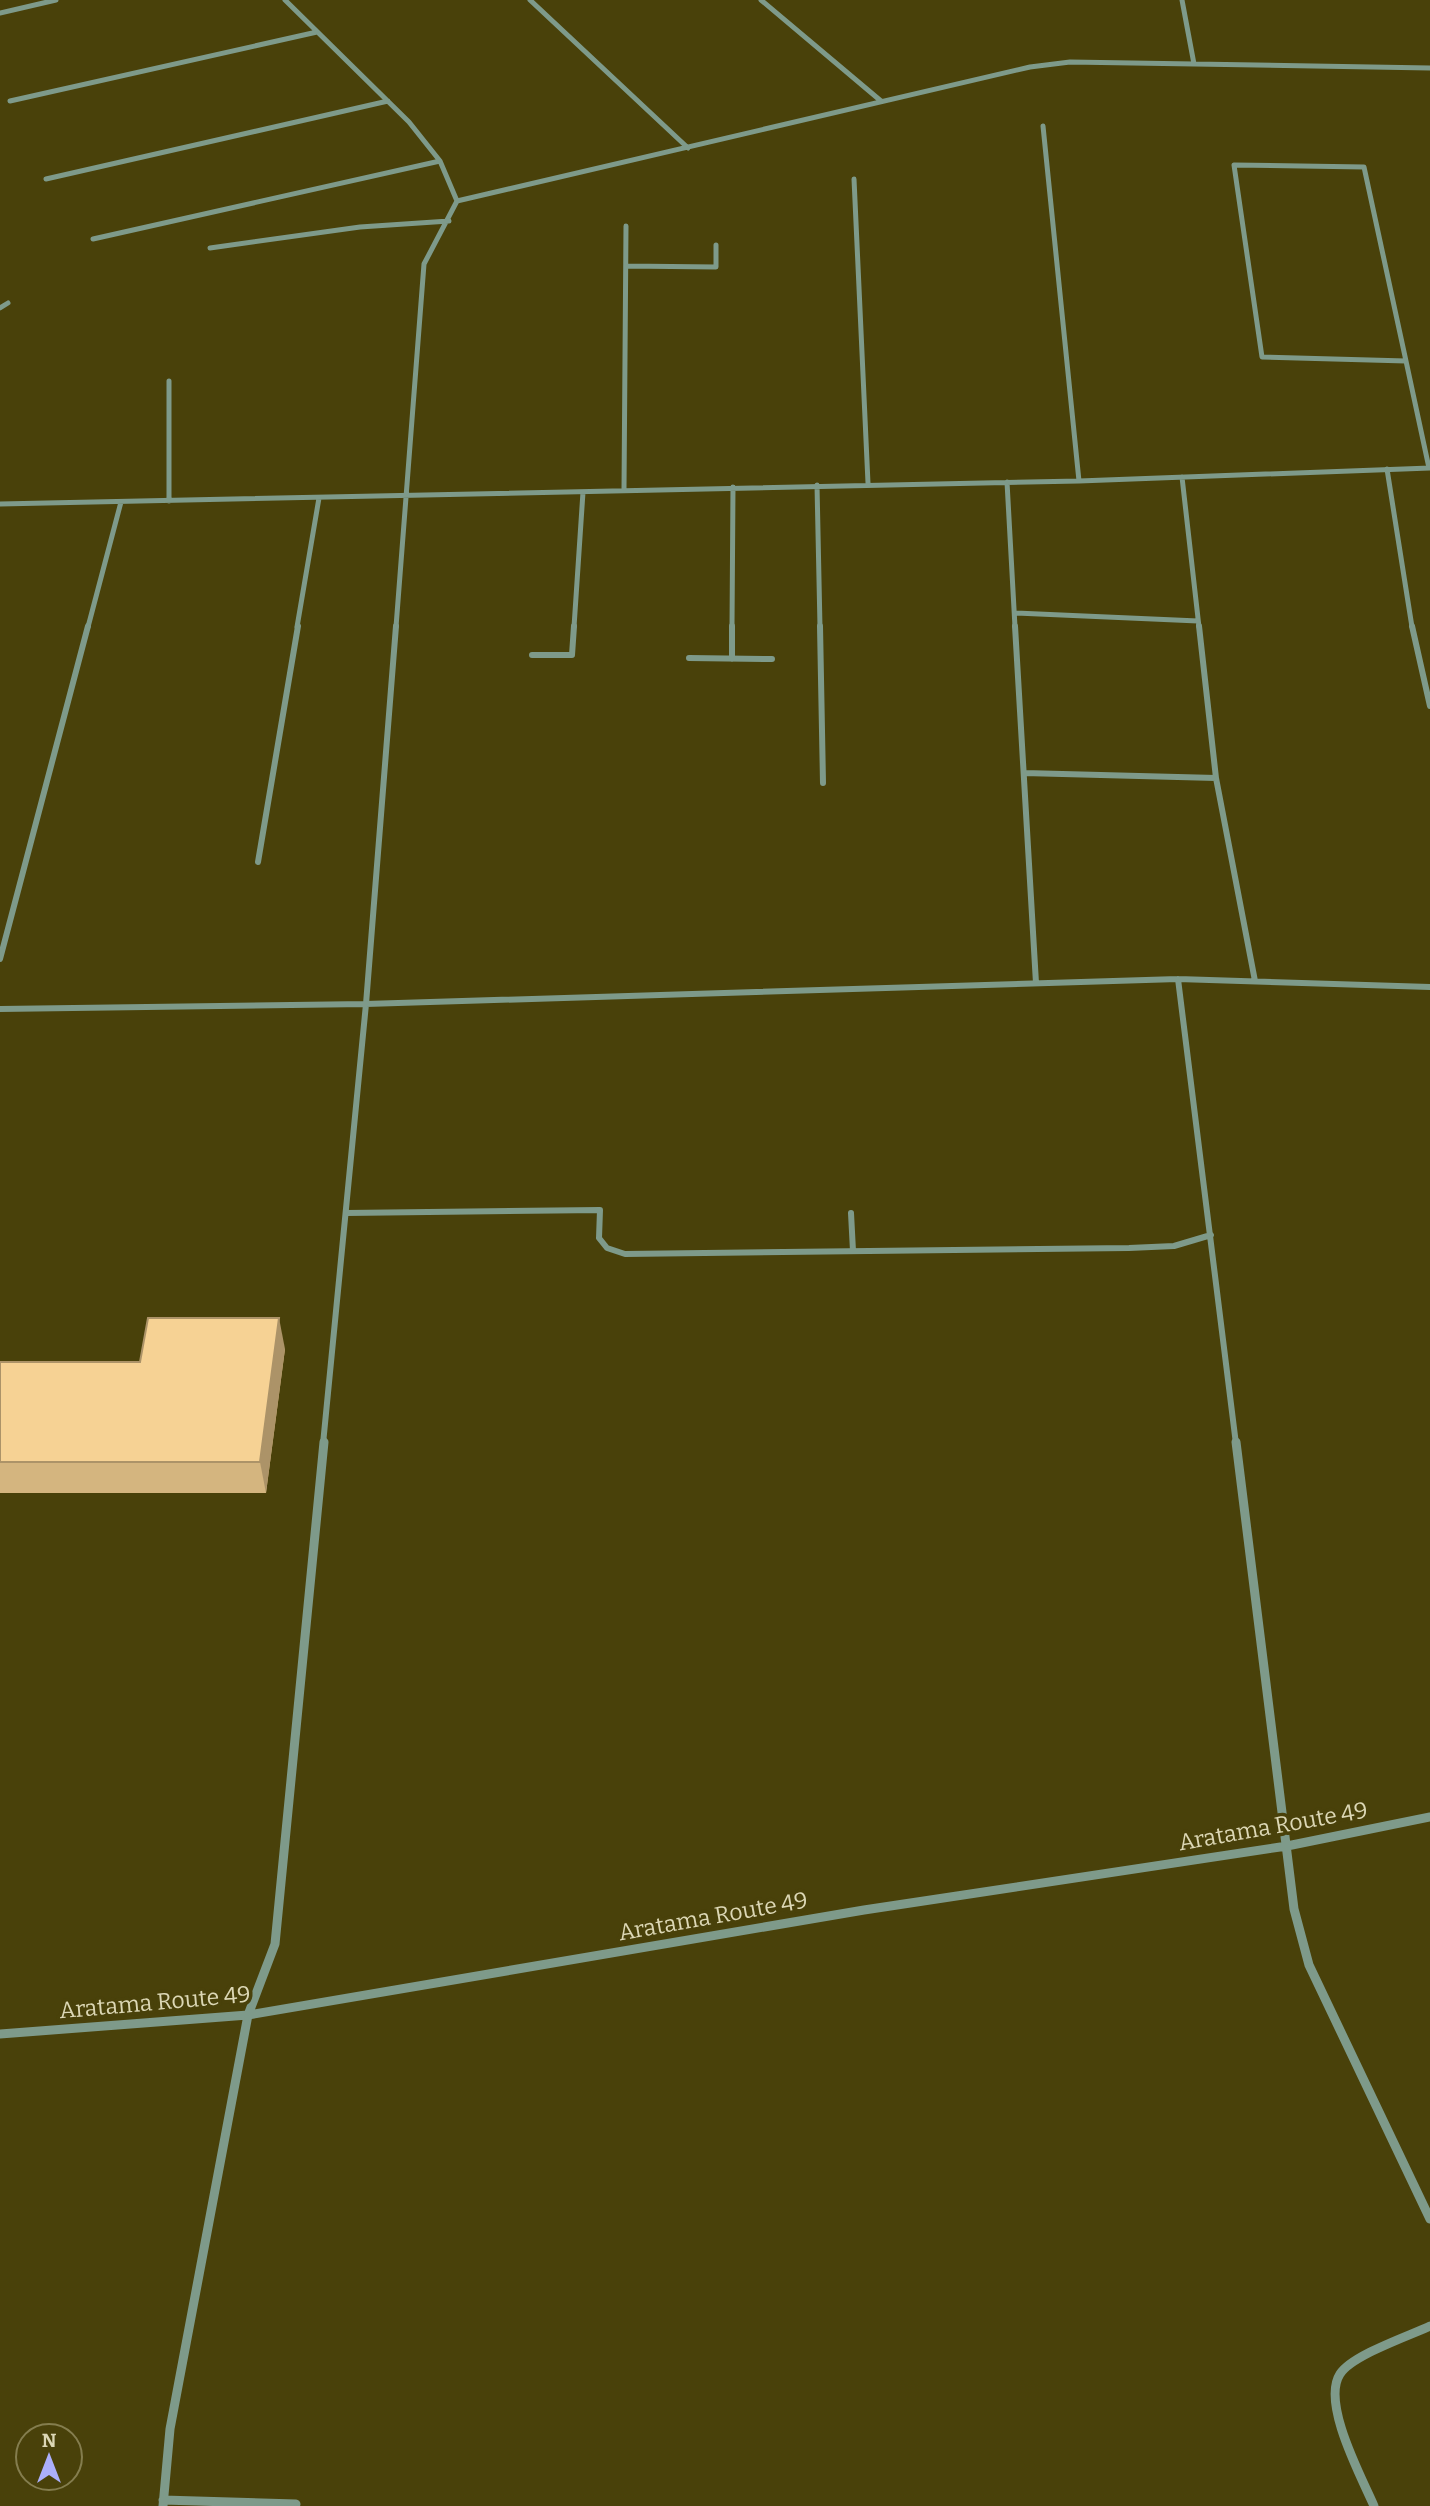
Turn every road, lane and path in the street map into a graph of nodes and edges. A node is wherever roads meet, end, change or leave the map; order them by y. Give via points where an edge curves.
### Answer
1 (56, 0) edge
2 (285, 0) edge
3 (530, 0) edge
4 (761, 0) edge
5 (1182, 0) edge
6 (0, 13) edge
7 (317, 32) junction
8 (1194, 64) junction
9 (1430, 68) edge
10 (10, 100) dead end
11 (388, 102) junction
12 (881, 102) junction
13 (1044, 126) dead end
14 (688, 148) junction
15 (440, 161) junction
16 (46, 179) dead end
17 (854, 179) dead end
18 (457, 201) junction
19 (449, 221) junction
20 (626, 226) dead end
21 (93, 239) dead end
22 (716, 245) dead end
23 (210, 248) dead end
24 (626, 267) junction
25 (8, 303) dead end
26 (0, 308) edge
27 (1406, 361) junction
28 (169, 381) dead end
29 (1430, 468) edge
30 (1387, 469) junction
31 (1181, 477) junction
32 (1079, 481) junction
33 (1007, 482) junction
34 (868, 483) junction
35 (817, 485) junction
36 (733, 487) junction
37 (624, 490) junction
38 (583, 492) junction
39 (407, 496) junction
40 (319, 498) junction
41 (169, 501) junction
42 (121, 502) junction
43 (0, 504) edge
44 (1015, 613) junction
45 (1198, 621) junction
46 (533, 655) dead end
47 (689, 658) dead end
48 (732, 659) junction
49 (772, 659) dead end
50 (1430, 706) edge
51 (1024, 773) junction
52 (1216, 778) junction
53 (823, 783) dead end
54 (258, 862) dead end
55 (0, 959) edge
56 (1178, 979) junction
57 (1255, 981) junction
58 (1036, 983) junction
59 (1430, 988) edge
60 (366, 1004) junction
61 (0, 1009) edge
62 (345, 1213) junction
63 (851, 1213) dead end
64 (1211, 1235) junction
65 (853, 1251) junction
66 (1430, 1817) edge
67 (1287, 1846) junction
68 (248, 2015) junction
69 (0, 2034) edge
70 (1430, 2219) edge
71 (1430, 2326) edge
72 (163, 2503) edge
73 (296, 2504) edge
74 (1374, 2506) edge

1 - 6 street
2 - 7 street
3 - 14 street
4 - 12 street
5 - 8 street
7 - 10 street
7 - 11 street
8 - 9 street
8 - 12 street via 1070,62
11 - 15 street
11 - 16 street
12 - 14 street
13 - 32 street
14 - 18 street
15 - 18 street
15 - 21 street
17 - 34 street
18 - 19 street
19 - 23 street via 360,227
19 - 39 street via 424,264
20 - 24 street
22 - 24 street via 716,267
24 - 37 street
25 - 26 street
27 - 27 street via 1364,167 1234,165 1262,357
27 - 29 street
28 - 41 street
29 - 30 street
30 - 31 street
30 - 50 street via 1416,653
31 - 32 street
31 - 45 street
32 - 33 street
33 - 34 street
33 - 44 street
34 - 35 street
35 - 36 street
35 - 53 street
36 - 37 street
36 - 48 street
37 - 38 street
38 - 39 street
38 - 46 street via 572,655
39 - 40 street
39 - 60 street
40 - 41 street
40 - 54 street
41 - 42 street
42 - 43 street
42 - 55 street
44 - 45 street
44 - 51 street
45 - 52 street
47 - 48 street
48 - 49 street
51 - 52 street
51 - 58 street
52 - 57 street
56 - 57 street
56 - 58 street
56 - 64 street
57 - 59 street
58 - 60 street
60 - 61 street
60 - 62 street
62 - 65 street via 600,1209 599,1238 607,1248 625,1254
62 - 68 street via 275,1944
63 - 65 street
64 - 65 street via 1174,1245 1129,1248
64 - 67 street
66 - 67 street, Aratama Route 49
67 - 68 street, Aratama Route 49 via 864,1910
67 - 70 street via 1294,1909 1309,1965
68 - 69 street, Aratama Route 49
68 - 72 street via 170,2429
71 - 74 street via 1341,2372 1333,2391
72 - 73 street

